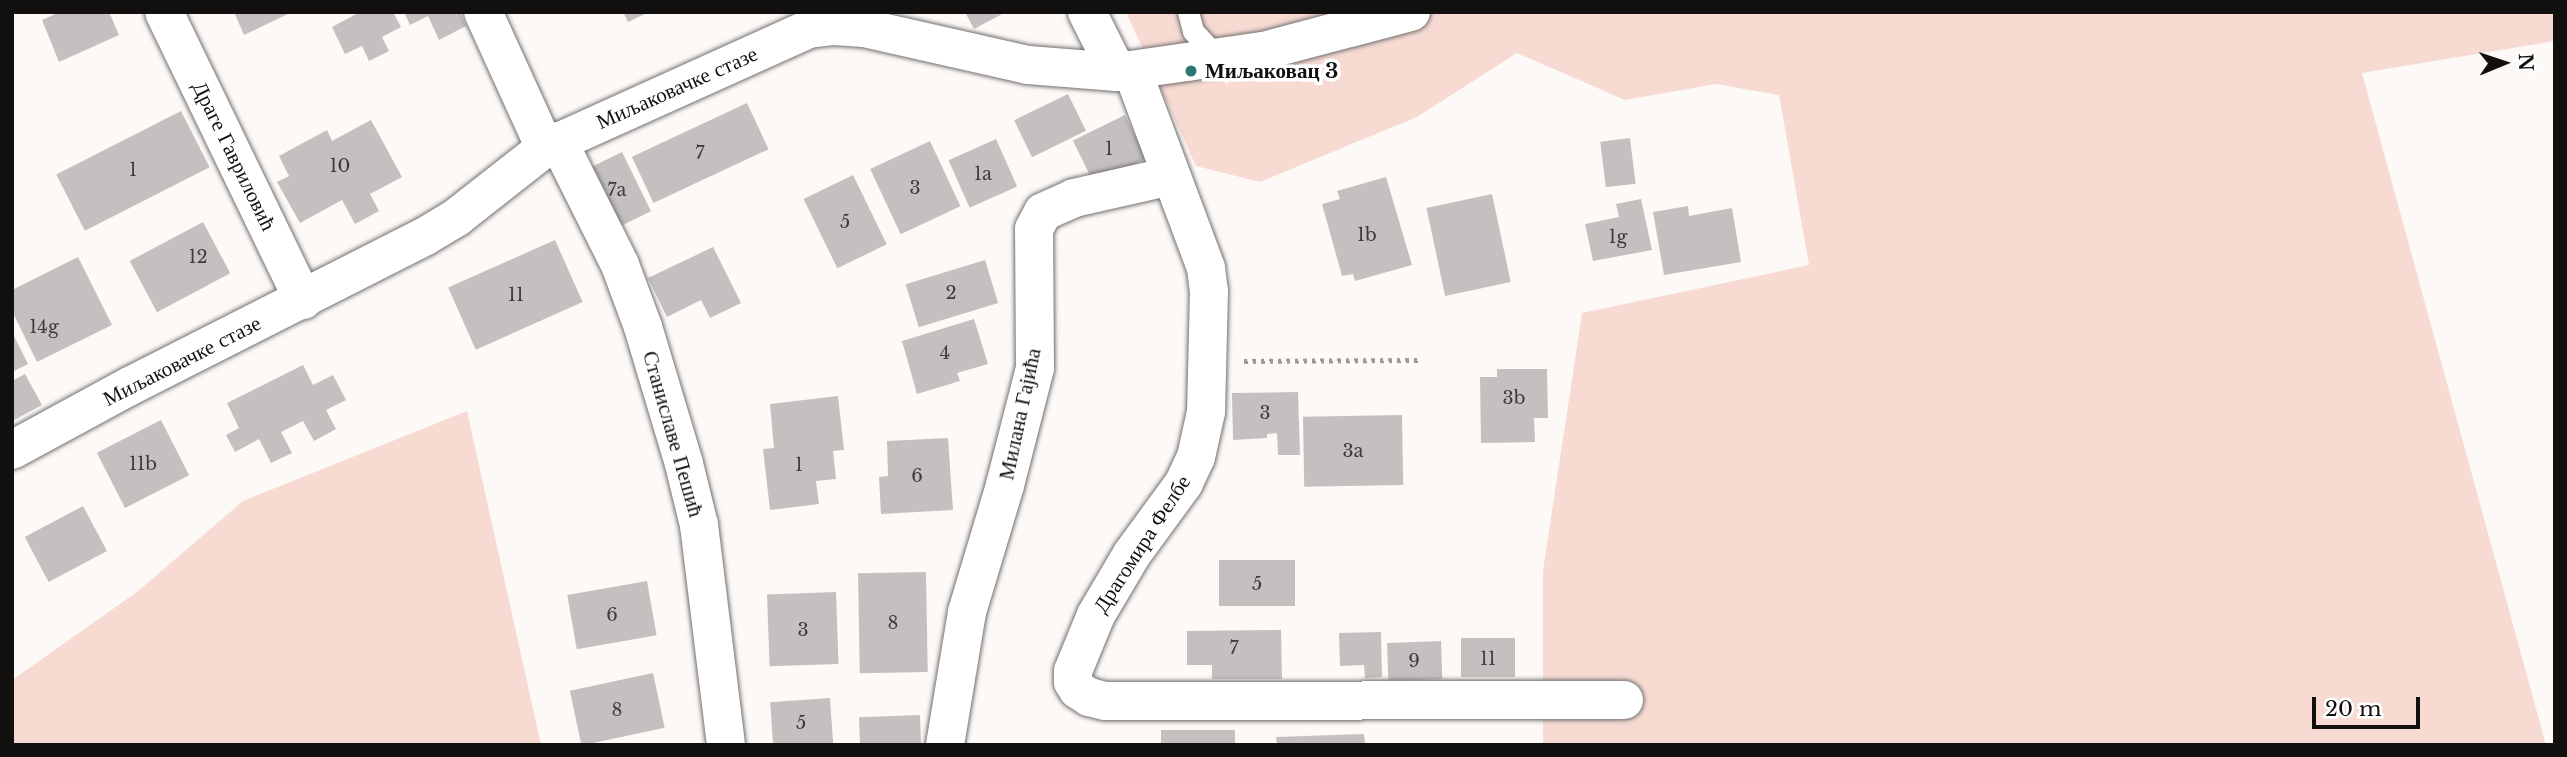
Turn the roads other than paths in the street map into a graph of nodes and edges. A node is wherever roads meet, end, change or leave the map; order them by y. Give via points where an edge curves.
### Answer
1 (164, 12) edge
2 (482, 12) edge
3 (1087, 12) edge
4 (1188, 12) edge
5 (1411, 12) edge
6 (804, 21) edge
7 (1219, 59) junction
8 (1125, 71) junction
9 (552, 144) junction
10 (1171, 176) junction
11 (303, 300) junction
12 (12, 450) edge
13 (1624, 700) dead end
14 (726, 745) edge
15 (945, 745) edge

1 - 11 street, Драге Гавриловић
2 - 9 street, Станиславе Пешић
3 - 8 street, Драгомира Фелбе
4 - 7 lane via 1193,31
5 - 7 street, Миљаковачке стазе
6 - 8 street, Миљаковачке стазе via 864,28 1028,65
6 - 9 street, Миљаковачке стазе
7 - 8 street, Миљаковачке стазе
8 - 10 street, Драгомира Фелбе
9 - 11 street, Миљаковачке стазе via 457,217
9 - 14 street, Станиславе Пешић via 620,265 684,464 699,524
10 - 13 street, Драгомира Фелбе via 1206,268 1206,412 1196,457 1184,483 1132,554 1096,615 1073,671 1078,690 1105,701
10 - 15 street, Милана Гајића via 1074,198 1043,212 1034,229 1035,368 967,612
11 - 12 street, Миљаковачке стазе

